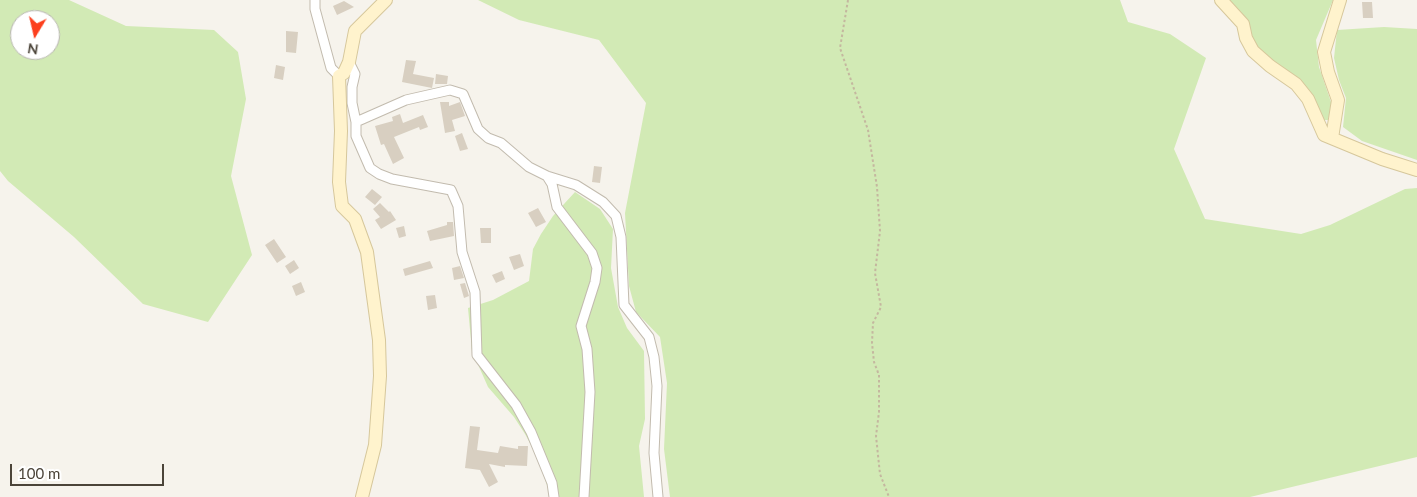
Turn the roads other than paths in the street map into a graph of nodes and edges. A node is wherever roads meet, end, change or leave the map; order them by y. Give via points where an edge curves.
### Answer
1 (315, 0) edge
2 (386, 0) edge
3 (1221, 0) edge
4 (1340, 0) edge
5 (349, 62) junction
6 (339, 76) junction
7 (356, 122) junction
8 (1332, 138) junction
9 (1417, 170) edge
10 (547, 176) junction
11 (362, 497) edge
12 (554, 497) edge
13 (584, 497) edge
14 (658, 497) edge

1 - 6 street via 331,68
2 - 5 street via 356,31
3 - 8 street via 1243,24 1253,51 1296,84 1308,99 1324,135
4 - 8 street via 1324,52 1338,100
5 - 6 street
5 - 7 street via 356,74 352,87
6 - 11 street via 342,206 354,219 367,252 379,340 375,444
7 - 10 street via 406,100 450,90 463,94 478,129 488,138 501,143 529,168
7 - 12 street via 356,136 370,168 406,183 442,186 451,190 458,206 462,252 475,292 477,355 516,405 531,432 552,483
8 - 9 street
10 - 13 street via 557,207 592,253 597,268 581,326 587,348 590,392
10 - 14 street via 576,185 603,202 616,216 621,238 624,305 649,337 654,357 657,386 653,419

